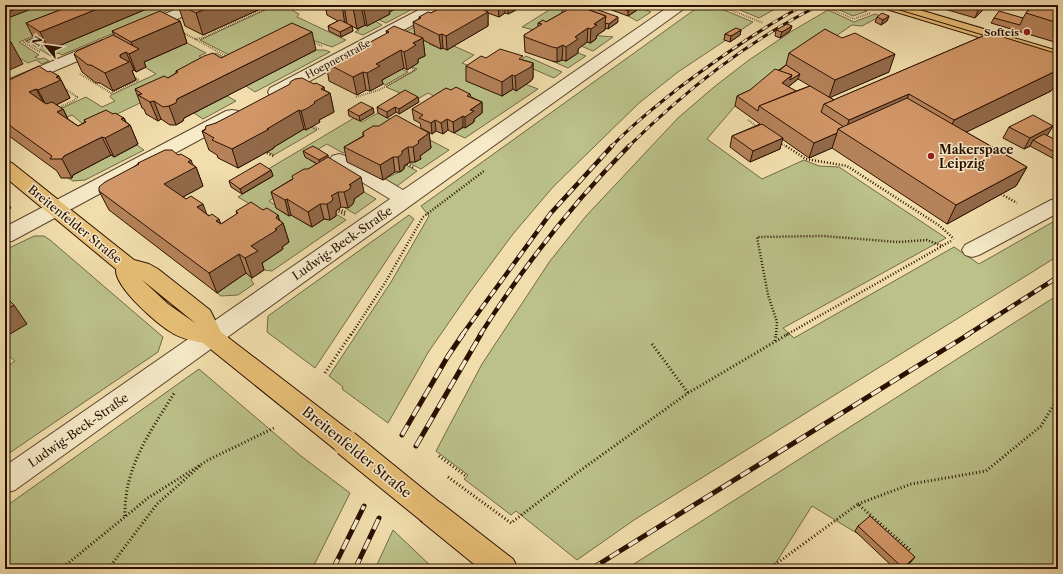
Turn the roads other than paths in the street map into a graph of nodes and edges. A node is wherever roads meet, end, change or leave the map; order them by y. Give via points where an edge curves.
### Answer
1 (198, 5) edge
2 (439, 5) edge
3 (680, 5) edge
4 (888, 5) edge
5 (133, 32) edge
6 (119, 38) edge
7 (1058, 56) edge
8 (5, 87) edge
9 (339, 160) dead end
10 (5, 167) edge
11 (404, 200) junction
12 (1058, 205) edge
13 (55, 209) junction
14 (5, 236) edge
15 (972, 250) road end
16 (210, 336) junction
17 (5, 481) edge
18 (503, 569) edge

1 - 5 street
2 - 13 street, Hoepnerstraße
3 - 11 street, Ludwig-Beck-Straße
4 - 7 main road
6 - 8 street
9 - 11 street
10 - 13 main road, Breitenfelder Straße
11 - 16 street, Ludwig-Beck-Straße
12 - 15 street
13 - 14 street, Hoepnerstraße
13 - 16 main road, Breitenfelder Straße via 127,266 150,274 202,316
16 - 17 street, Ludwig-Beck-Straße
16 - 18 main road, Breitenfelder Straße, bridge

